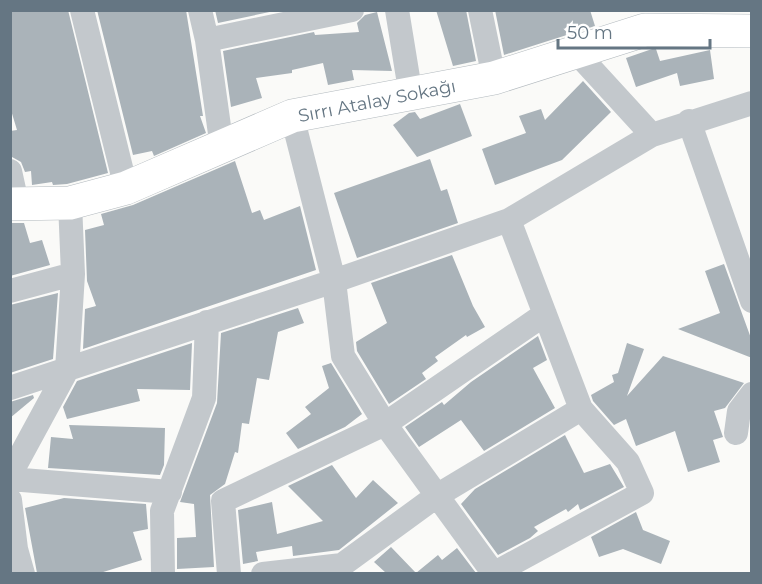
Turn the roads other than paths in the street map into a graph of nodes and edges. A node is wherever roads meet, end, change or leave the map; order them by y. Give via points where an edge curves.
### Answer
1 (82, 10) edge
2 (200, 10) edge
3 (352, 10) edge
4 (397, 10) edge
5 (480, 10) edge
6 (643, 20) edge
7 (745, 24) edge
8 (207, 40) junction
9 (575, 51) junction
10 (494, 78) junction
11 (411, 96) junction
12 (752, 103) edge
13 (292, 116) junction
14 (689, 121) junction
15 (652, 135) junction
16 (222, 148) junction
17 (10, 171) edge
18 (126, 188) junction
19 (14, 203) edge
20 (70, 204) junction
21 (509, 220) junction
22 (73, 274) junction
23 (334, 281) junction
24 (10, 291) edge
25 (752, 301) edge
26 (545, 314) junction
27 (207, 322) junction
28 (67, 370) junction
29 (10, 388) edge
30 (752, 394) edge
31 (581, 409) junction
32 (385, 424) junction
33 (736, 433) dead end
34 (10, 477) edge
35 (170, 492) junction
36 (438, 495) junction
37 (10, 500) edge
38 (13, 550) edge
39 (23, 573) edge
40 (163, 573) edge
41 (229, 573) edge
42 (263, 573) edge
43 (494, 573) edge

1 - 18 street
2 - 8 street
3 - 8 street
4 - 11 street
5 - 10 street
6 - 7 main road, Sırrı Atalay Sokağı
6 - 9 main road, Sırrı Atalay Sokağı
8 - 16 street
9 - 10 main road, Sırrı Atalay Sokağı
9 - 15 street
10 - 11 main road, Sırrı Atalay Sokağı
11 - 13 main road, Sırrı Atalay Sokağı
12 - 14 street
13 - 16 main road, Sırrı Atalay Sokağı
13 - 23 street
14 - 15 street
14 - 25 street
15 - 21 street
16 - 18 main road, Sırrı Atalay Sokağı
17 - 19 street
18 - 20 main road, Sırrı Atalay Sokağı
19 - 20 main road, Sırrı Atalay Sokağı
20 - 22 street
21 - 23 street
21 - 26 street
22 - 24 street
22 - 28 street
23 - 27 street
23 - 32 street via 343,356
26 - 31 street
26 - 32 street
27 - 28 street
27 - 35 street via 204,398
28 - 29 street
28 - 34 street
30 - 33 street via 739,411
31 - 36 street
31 - 43 street via 628,462 642,493
32 - 36 street
32 - 41 street via 223,501
34 - 35 street
35 - 40 street via 162,511
36 - 42 street via 342,565
36 - 43 street
37 - 38 street
38 - 39 street

